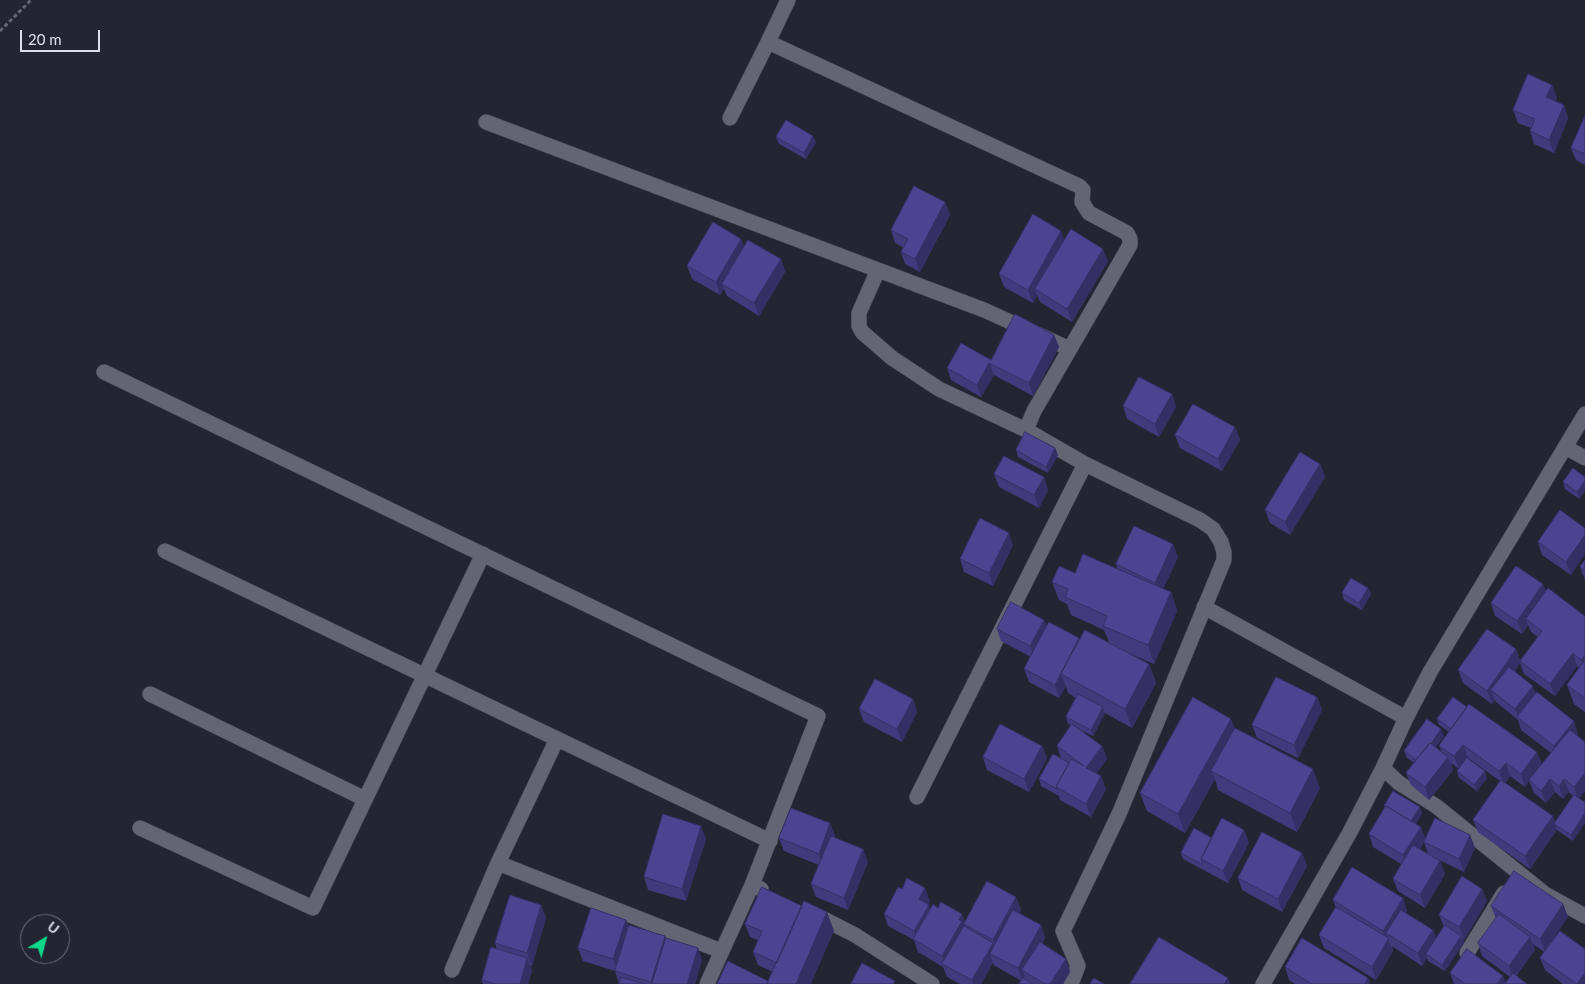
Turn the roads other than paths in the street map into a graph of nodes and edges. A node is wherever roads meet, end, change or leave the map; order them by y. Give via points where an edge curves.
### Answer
1 (788, 0) edge
2 (768, 42) junction
3 (730, 118) dead end
4 (486, 122) dead end
5 (878, 270) junction
6 (1070, 348) junction
7 (104, 372) dead end
8 (1585, 414) edge
9 (1026, 430) junction
10 (1565, 447) junction
11 (1585, 458) edge
12 (1085, 464) junction
13 (165, 551) dead end
14 (483, 554) junction
15 (1204, 607) junction
16 (424, 675) junction
17 (150, 694) dead end
18 (1406, 718) junction
19 (557, 739) junction
20 (1383, 768) junction
21 (917, 797) dead end
22 (365, 799) junction
23 (140, 828) dead end
24 (770, 841) junction
25 (498, 863) junction
26 (1518, 873) junction
27 (752, 885) junction
28 (778, 897) edge
29 (804, 910) edge
30 (1585, 916) edge
31 (721, 951) junction
32 (1467, 953) edge
33 (452, 970) dead end
34 (707, 984) edge
35 (932, 984) edge
36 (1071, 984) edge
37 (1263, 984) edge

1 - 2 street
2 - 3 street
2 - 6 street via 1079,186 1083,190 1082,202 1088,213 1127,233 1130,245
4 - 5 street
5 - 6 street via 984,310
5 - 9 street via 859,313 862,332 892,358 939,389
6 - 9 street
7 - 14 street
8 - 10 street
9 - 12 street
10 - 11 street
10 - 18 street via 1430,672
12 - 15 street via 1213,529 1221,542 1224,560
12 - 21 street
13 - 16 street
14 - 16 street
14 - 24 street via 818,716
15 - 18 street
15 - 36 street via 1119,814 1062,931 1078,966
16 - 19 street
16 - 22 street
17 - 22 street
18 - 20 street
19 - 24 street
19 - 25 street
20 - 26 street via 1399,783 1436,806
20 - 37 street
22 - 23 street via 313,908
24 - 27 street
25 - 31 street
25 - 33 street
26 - 30 street via 1545,894
26 - 32 street
27 - 28 street
27 - 31 street
29 - 35 street via 856,935
31 - 34 street

